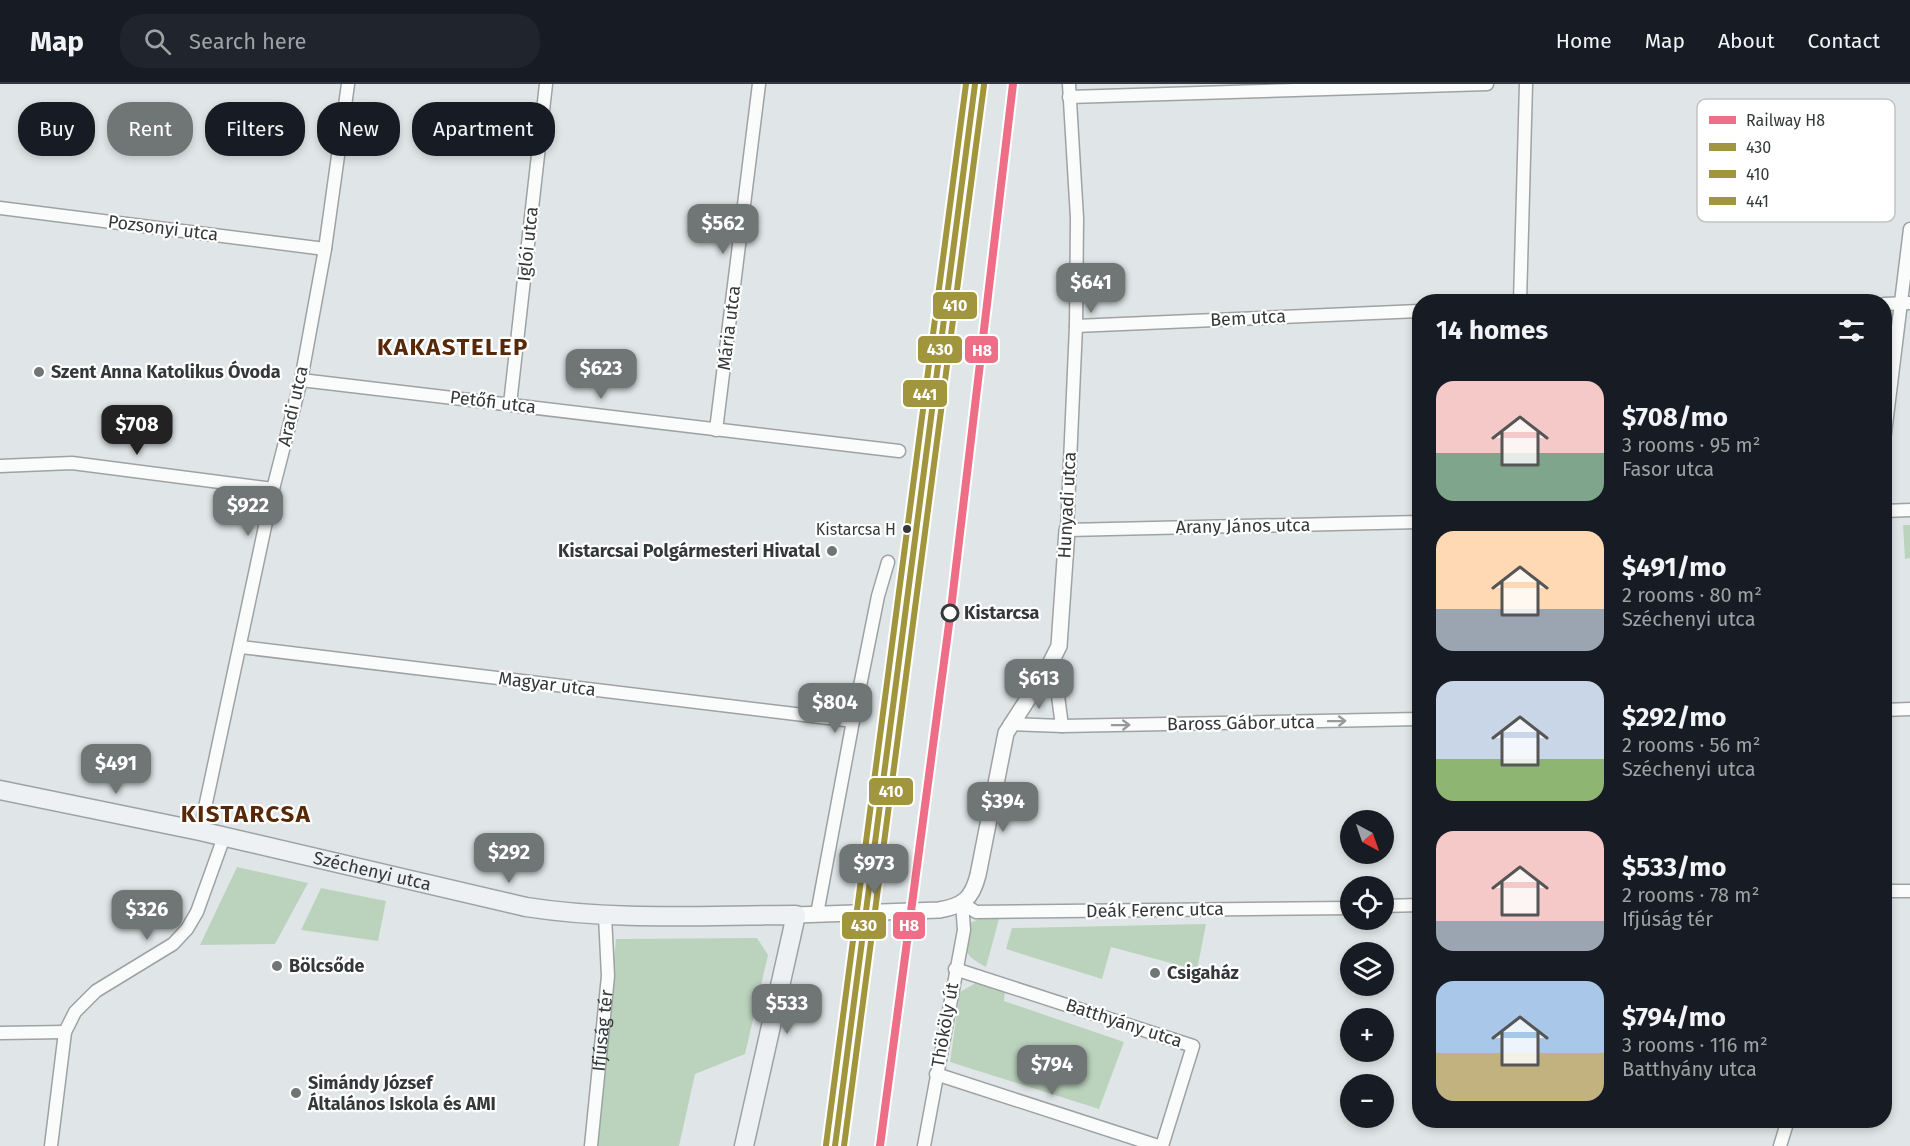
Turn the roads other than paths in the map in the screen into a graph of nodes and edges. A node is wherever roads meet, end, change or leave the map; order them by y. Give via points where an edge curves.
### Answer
1 (348, 84) edge
2 (546, 84) edge
3 (759, 84) edge
4 (975, 84) edge
5 (1487, 84) edge
6 (1526, 84) edge
7 (1069, 90) edge
8 (0, 208) edge
9 (1910, 229) edge
10 (325, 249) junction
11 (1520, 294) edge
12 (1905, 304) edge
13 (1412, 310) edge
14 (1076, 326) junction
15 (301, 380) junction
16 (1892, 389) edge
17 (510, 404) junction
18 (716, 430) junction
19 (899, 451) dead end
20 (0, 466) edge
21 (273, 489) junction
22 (1910, 510) edge
23 (1892, 511) edge
24 (1412, 522) edge
25 (1067, 530) junction
26 (888, 562) dead end
27 (241, 647) junction
28 (1048, 668) junction
29 (1910, 709) edge
30 (1892, 710) edge
31 (1412, 719) edge
32 (853, 721) junction
33 (1010, 724) junction
34 (1062, 726) junction
35 (0, 790) edge
36 (200, 831) junction
37 (224, 837) junction
38 (1892, 891) edge
39 (1910, 891) edge
40 (962, 903) junction
41 (1412, 905) edge
42 (1394, 906) edge
43 (1340, 908) edge
44 (818, 914) junction
45 (796, 915) junction
46 (605, 916) junction
47 (955, 969) junction
48 (65, 1032) junction
49 (0, 1033) edge
50 (936, 1074) junction
51 (1786, 1128) edge
52 (51, 1146) edge
53 (591, 1146) edge
54 (744, 1146) edge
55 (835, 1146) edge
56 (924, 1146) edge
57 (1160, 1146) edge
58 (1780, 1146) edge

1 - 10 street, Aradi utca
2 - 17 street, Iglói utca
3 - 18 street, Mária utca
4 - 55 main road, bridge
5 - 7 street
6 - 11 street
7 - 14 street, Hunyadi utca via 1077,218
8 - 10 street, Pozsonyi utca
9 - 12 street
10 - 15 street, Aradi utca
12 - 16 street
13 - 14 street, Bem utca
14 - 25 street, Hunyadi utca
15 - 17 street, Petőfi utca
15 - 21 street, Aradi utca
17 - 18 street, Petőfi utca
18 - 19 street, Petőfi utca
20 - 21 street via 72,463
21 - 27 street, Aradi utca
22 - 23 street
24 - 25 street, Arany János utca
25 - 28 street, Hunyadi utca via 1059,646
26 - 32 street
27 - 32 street, Magyar utca
27 - 36 street, Aradi utca
28 - 33 street, Hunyadi utca
28 - 34 street via 1056,681
29 - 30 street
34 -> 31 street, Baross Gábor utca
32 - 44 street
33 - 34 street, Baross Gábor utca
33 - 40 street, Hunyadi utca via 978,875 972,893
35 - 36 main road, Széchenyi utca
36 - 37 main road, Széchenyi utca
37 - 46 main road, Széchenyi utca via 526,906
37 - 48 street via 187,929 173,944 96,991 75,1012
38 - 39 street
40 - 43 street, Deák Ferenc utca via 976,912
40 - 44 street, Széchenyi utca via 939,910
40 - 47 street, Thököly út via 964,930
41 - 42 street
44 - 45 street, Széchenyi utca
45 - 46 main road, Széchenyi utca
45 - 54 main road
46 - 53 street, Ifjúság tér via 608,976
47 - 50 street, Thököly út
47 - 57 street, Batthyány utca via 1193,1046
48 - 49 street
48 - 52 street
50 - 56 street, Thököly út
50 - 57 street, Batthyány utca
51 - 58 street

